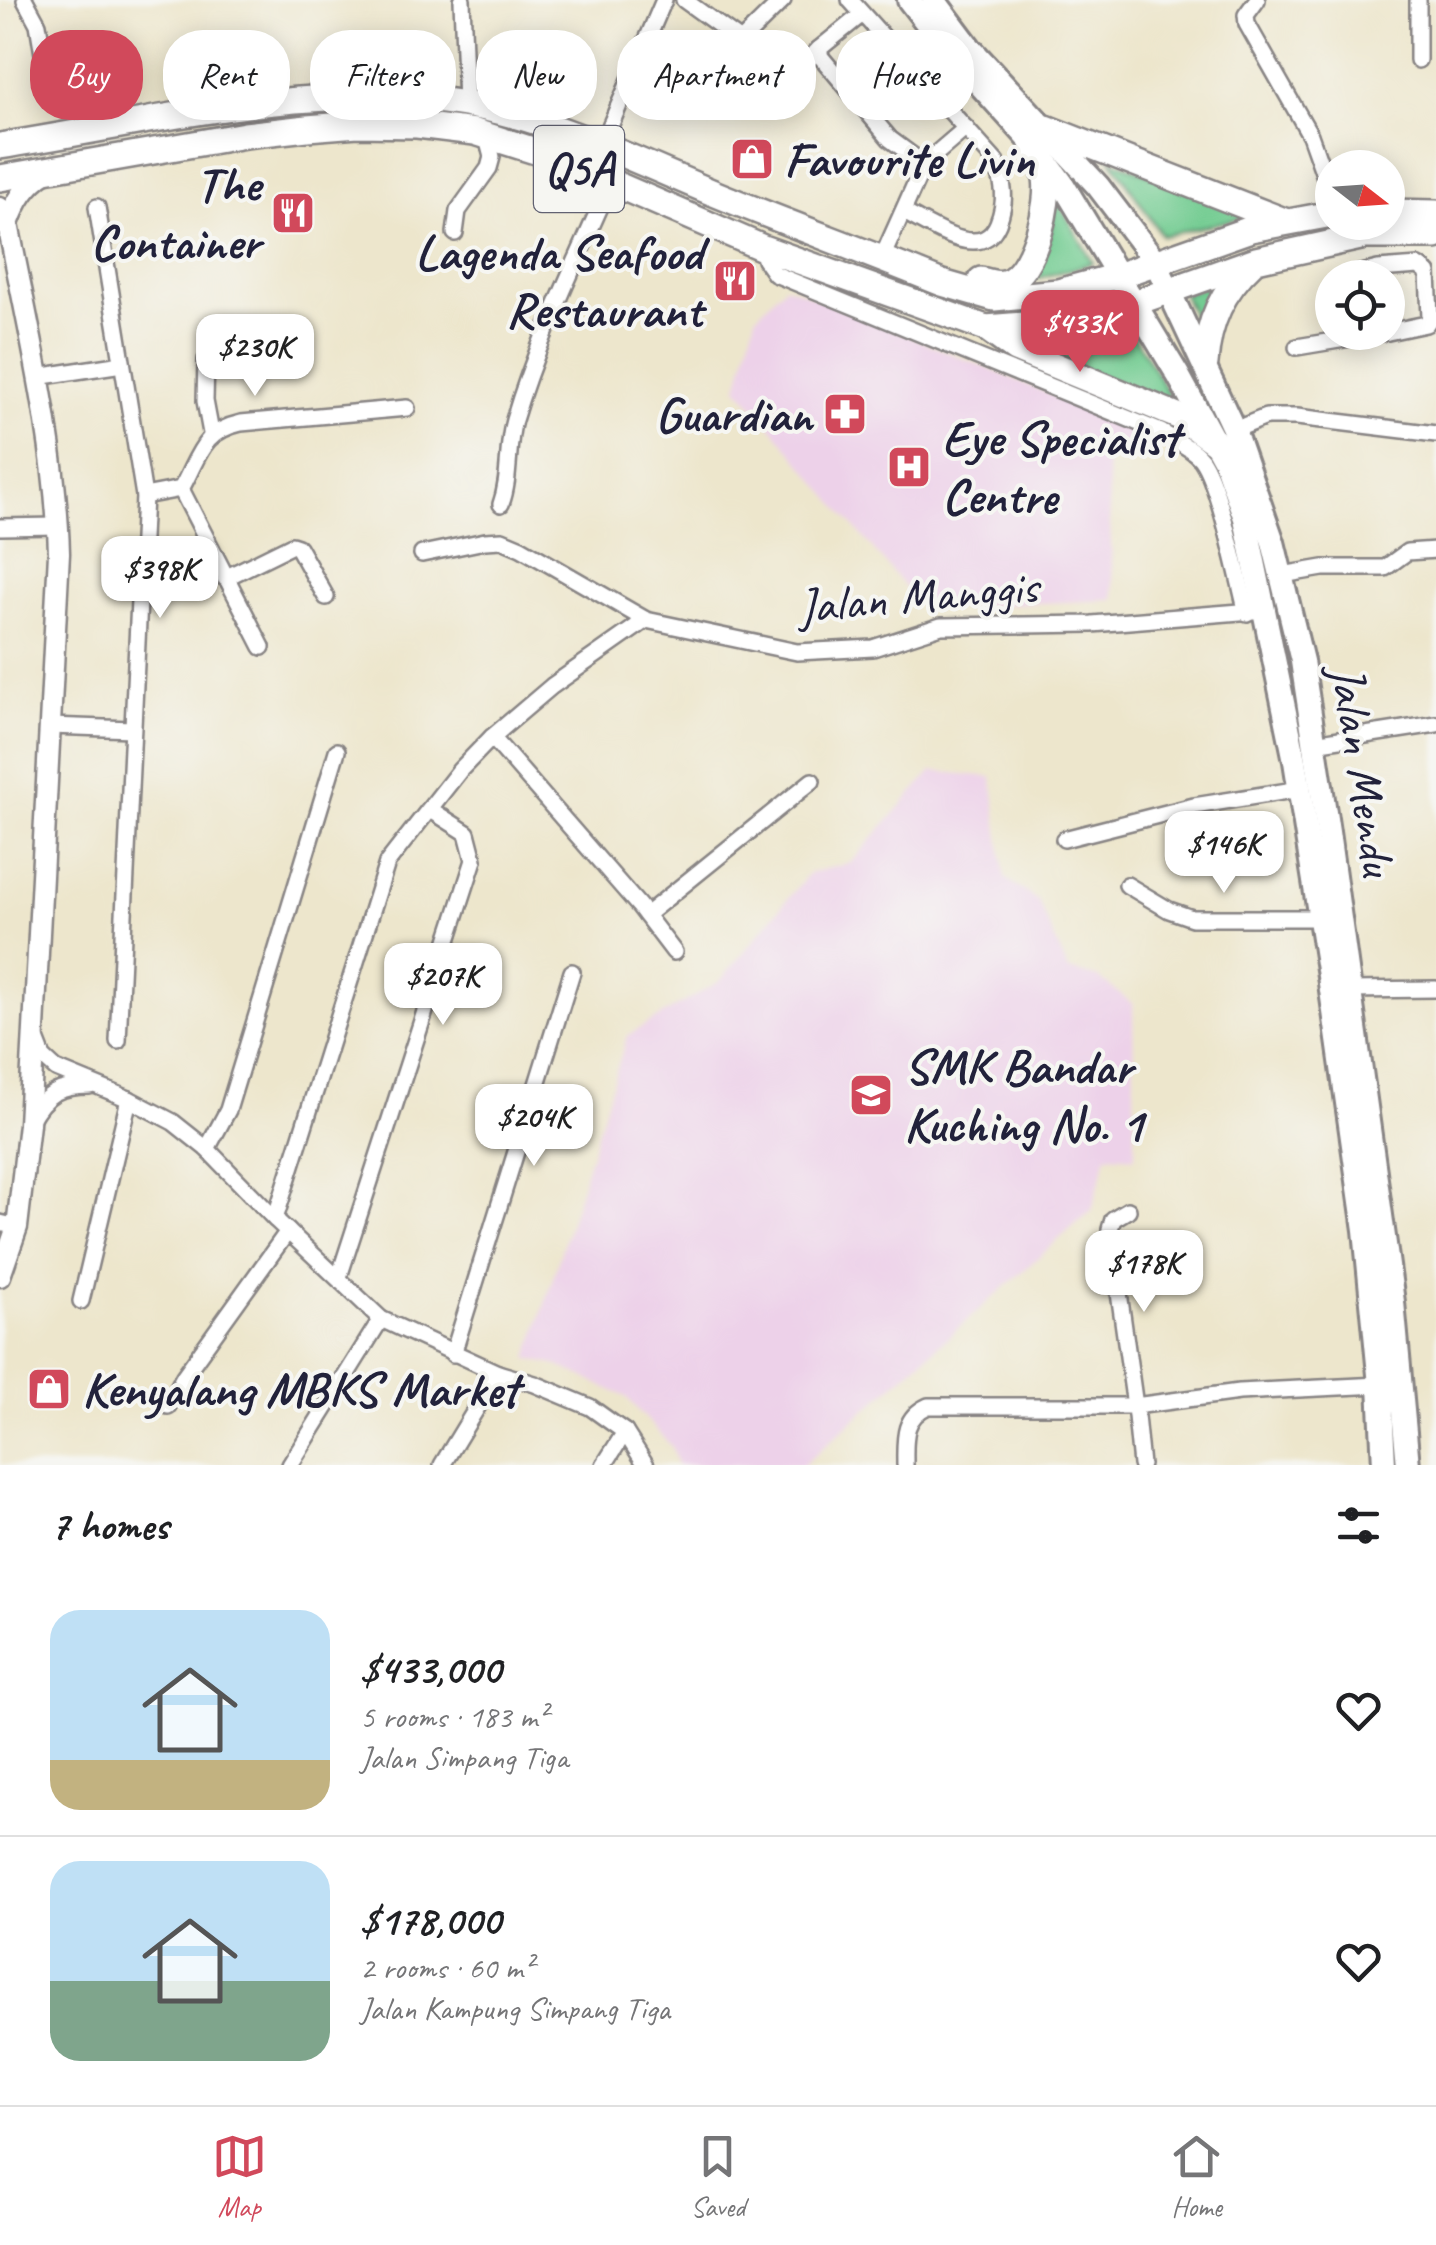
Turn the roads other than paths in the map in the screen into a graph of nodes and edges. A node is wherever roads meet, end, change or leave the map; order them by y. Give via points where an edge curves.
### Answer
1 (25, 0) edge
2 (462, 0) edge
3 (664, 0) edge
4 (684, 0) edge
5 (783, 0) edge
6 (850, 0) edge
7 (909, 0) edge
8 (934, 0) edge
9 (1257, 0) edge
10 (1418, 0) edge
11 (861, 15) junction
12 (39, 30) edge
13 (727, 30) edge
14 (752, 30) edge
15 (819, 49) junction
16 (816, 52) edge
17 (1418, 60) dead end
18 (466, 104) junction
19 (966, 128) junction
20 (486, 134) junction
21 (1038, 135) junction
22 (602, 145) junction
23 (0, 146) edge
24 (1315, 150) edge
25 (924, 164) junction
26 (50, 169) junction
27 (0, 178) edge
28 (611, 182) junction
29 (97, 207) dead end
30 (904, 212) junction
31 (1405, 212) edge
32 (1436, 213) edge
33 (4, 216) edge
34 (1315, 217) edge
35 (1285, 221) junction
36 (455, 233) dead end
37 (1405, 236) edge
38 (1436, 236) edge
39 (1347, 240) edge
40 (763, 248) junction
41 (882, 258) junction
42 (1256, 260) junction
43 (1154, 261) junction
44 (1405, 267) edge
45 (907, 268) junction
46 (1118, 276) junction
47 (1169, 289) junction
48 (1135, 303) junction
49 (986, 328) junction
50 (1405, 328) edge
51 (1315, 342) edge
52 (1296, 347) dead end
53 (206, 360) dead end
54 (1204, 363) junction
55 (122, 364) junction
56 (37, 376) junction
57 (407, 408) dead end
58 (212, 433) junction
59 (1436, 434) edge
60 (1224, 436) junction
61 (181, 489) junction
62 (144, 496) junction
63 (501, 504) dead end
64 (58, 526) junction
65 (0, 527) edge
66 (1436, 550) edge
67 (422, 554) dead end
68 (1282, 575) junction
69 (225, 578) junction
70 (326, 596) dead end
71 (1256, 611) junction
72 (646, 620) junction
73 (262, 647) dead end
74 (1436, 724) edge
75 (50, 726) junction
76 (132, 729) junction
77 (492, 737) junction
78 (1314, 743) junction
79 (337, 751) dead end
80 (812, 781) dead end
81 (1300, 790) junction
82 (431, 810) junction
83 (1064, 839) dead end
84 (1126, 885) dead end
85 (646, 916) junction
86 (1318, 918) junction
87 (674, 952) dead end
88 (572, 972) dead end
89 (1436, 989) edge
90 (1349, 990) junction
91 (34, 1032) junction
92 (118, 1041) dead end
93 (100, 1086) junction
94 (129, 1099) junction
95 (29, 1124) junction
96 (208, 1149) junction
97 (1128, 1210) dead end
98 (275, 1219) junction
99 (8, 1225) edge
100 (288, 1231) junction
101 (0, 1276) edge
102 (339, 1277) junction
103 (81, 1301) dead end
104 (381, 1319) junction
105 (453, 1354) junction
106 (498, 1373) junction
107 (1380, 1384) junction
108 (168, 1406) dead end
109 (1135, 1406) junction
110 (626, 1432) junction
111 (290, 1465) edge
112 (442, 1465) edge
113 (604, 1465) edge
114 (646, 1465) edge
115 (905, 1465) edge
116 (1140, 1465) edge
117 (1384, 1465) edge
118 (1408, 1465) edge

1 - 12 street
2 - 18 street
3 - 22 street
4 - 13 street
5 - 14 street
6 - 11 street
7 - 21 main road via 943,44
8 - 21 main road
9 - 24 street via 1247,24
10 - 17 street
11 - 15 street
11 - 19 street
15 - 16 street
15 - 25 street via 890,140
18 - 22 main road
18 - 23 main road via 358,96 282,101
19 - 25 street
19 - 30 street via 996,162 1005,187 994,232 976,243
20 - 26 main road, Q5A via 358,124 245,135
20 - 28 main road, Q5A
20 - 36 street via 489,168 458,211
21 - 35 main road
21 - 43 main road, Jalan Mendu via 1098,186
21 - 45 main road via 1045,197 1020,272 996,284
21 - 46 main road, Jalan Mendu
22 - 41 main road
25 - 30 street
26 - 27 main road, Q5A
26 - 33 street
28 - 40 main road, Q5A
28 - 63 street via 530,372 512,426
29 - 55 street
30 - 41 street
31 - 32 main road
33 - 56 street
34 - 35 main road
35 - 43 main road
37 - 38 main road
39 - 42 main road
40 - 49 main road, Q5A
40 - 71 street via 775,274 1191,450 1212,483
41 - 45 main road
42 - 47 main road
42 - 54 main road via 1232,282 1214,316
43 - 46 main road
43 - 47 main road, Jalan Mendu
44 - 50 street via 1428,273 1430,318
45 - 46 main road via 994,298 1058,292
46 - 48 main road, Jalan Mendu
47 - 48 main road
47 - 54 main road, Jalan Mendu
48 - 49 main road, Q5A via 1063,322
48 - 60 main road, Jalan Mendu
49 - 60 main road via 1015,349
51 - 52 street
53 - 58 street
54 - 60 main road, Jalan Mendu
55 - 56 street
55 - 62 street
56 - 64 street
57 - 58 street via 241,423
58 - 61 street
59 - 60 street via 1266,417
60 - 68 main road, Jalan Mendu
60 - 71 main road, Jalan Mendu via 1245,518
61 - 62 street
61 - 69 street
62 - 76 street
64 - 65 street
64 - 75 street
66 - 68 street via 1407,552 1385,568
67 - 72 street, Jalan Manggis via 502,540
68 - 78 main road, Jalan Mendu
69 - 70 street via 298,546
69 - 73 street
71 - 72 street, Jalan Manggis via 1092,624 941,626 837,652 798,652
71 - 81 main road, Jalan Mendu
72 - 77 street
74 - 78 street
75 - 76 street
75 - 91 street
76 - 92 street
77 - 82 street
77 - 85 street
78 - 90 main road, Jalan Mendu
79 - 96 street via 228,1110
80 - 85 street
81 - 83 street via 1194,806
81 - 86 main road, Jalan Mendu
82 - 98 street via 387,863
82 - 102 street via 467,833 474,860
84 - 86 street via 1192,918
85 - 87 street
86 - 107 main road, Jalan Mendu via 1365,1230
88 - 105 street
89 - 90 street
90 - 118 main road, Jalan Mendu via 1393,1302
91 - 93 street via 43,1057 56,1069
91 - 95 street
93 - 94 street
93 - 95 street via 51,1092
94 - 96 street
94 - 103 street
95 - 99 street
96 - 98 street
97 - 109 street via 1110,1229
98 - 100 street
99 - 101 street
100 - 102 street
100 - 108 street
102 - 104 street
104 - 105 street
104 - 111 street
105 - 106 street
106 - 110 street via 590,1408
106 - 112 street
107 - 109 street
107 - 117 main road, Jalan Mendu
109 - 115 street via 928,1406 908,1421
109 - 116 street
110 - 113 street
110 - 114 street

